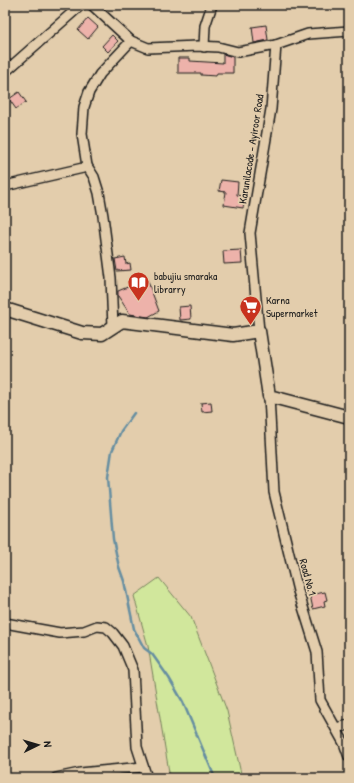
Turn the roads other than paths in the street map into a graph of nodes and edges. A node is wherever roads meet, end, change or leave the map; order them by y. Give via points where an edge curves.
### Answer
1 (81, 5) edge
2 (92, 5) edge
3 (212, 5) edge
4 (349, 31) edge
5 (130, 42) junction
6 (276, 45) junction
7 (204, 47) junction
8 (5, 72) edge
9 (87, 166) junction
10 (5, 186) edge
11 (5, 309) edge
12 (113, 327) junction
13 (259, 331) junction
14 (269, 396) junction
15 (349, 417) edge
16 (5, 623) edge
17 (349, 725) edge
18 (336, 728) junction
19 (349, 757) edge
20 (143, 767) junction
21 (56, 778) edge
22 (147, 778) edge

1 - 8 street
2 - 5 street
3 - 7 street via 205,26
4 - 6 street via 308,34
5 - 7 street via 148,48
5 - 9 street via 100,74 89,92 84,107 82,134
6 - 7 street via 238,52 218,47
6 - 13 street, Karunilacode - Ayiroor Road via 270,109 250,233
9 - 10 street
9 - 12 street via 94,177 103,216 111,278
11 - 12 main road via 82,333 102,334
12 - 13 main road via 122,320 233,335
13 - 14 main road
14 - 15 main road
14 - 18 street, Road No.1 via 274,492 298,591 317,652 320,700
16 - 20 street via 60,634 84,631 97,626 106,627 113,633 133,670 137,747
17 - 18 street
18 - 19 street, Road No.1
20 - 21 street
20 - 22 street

